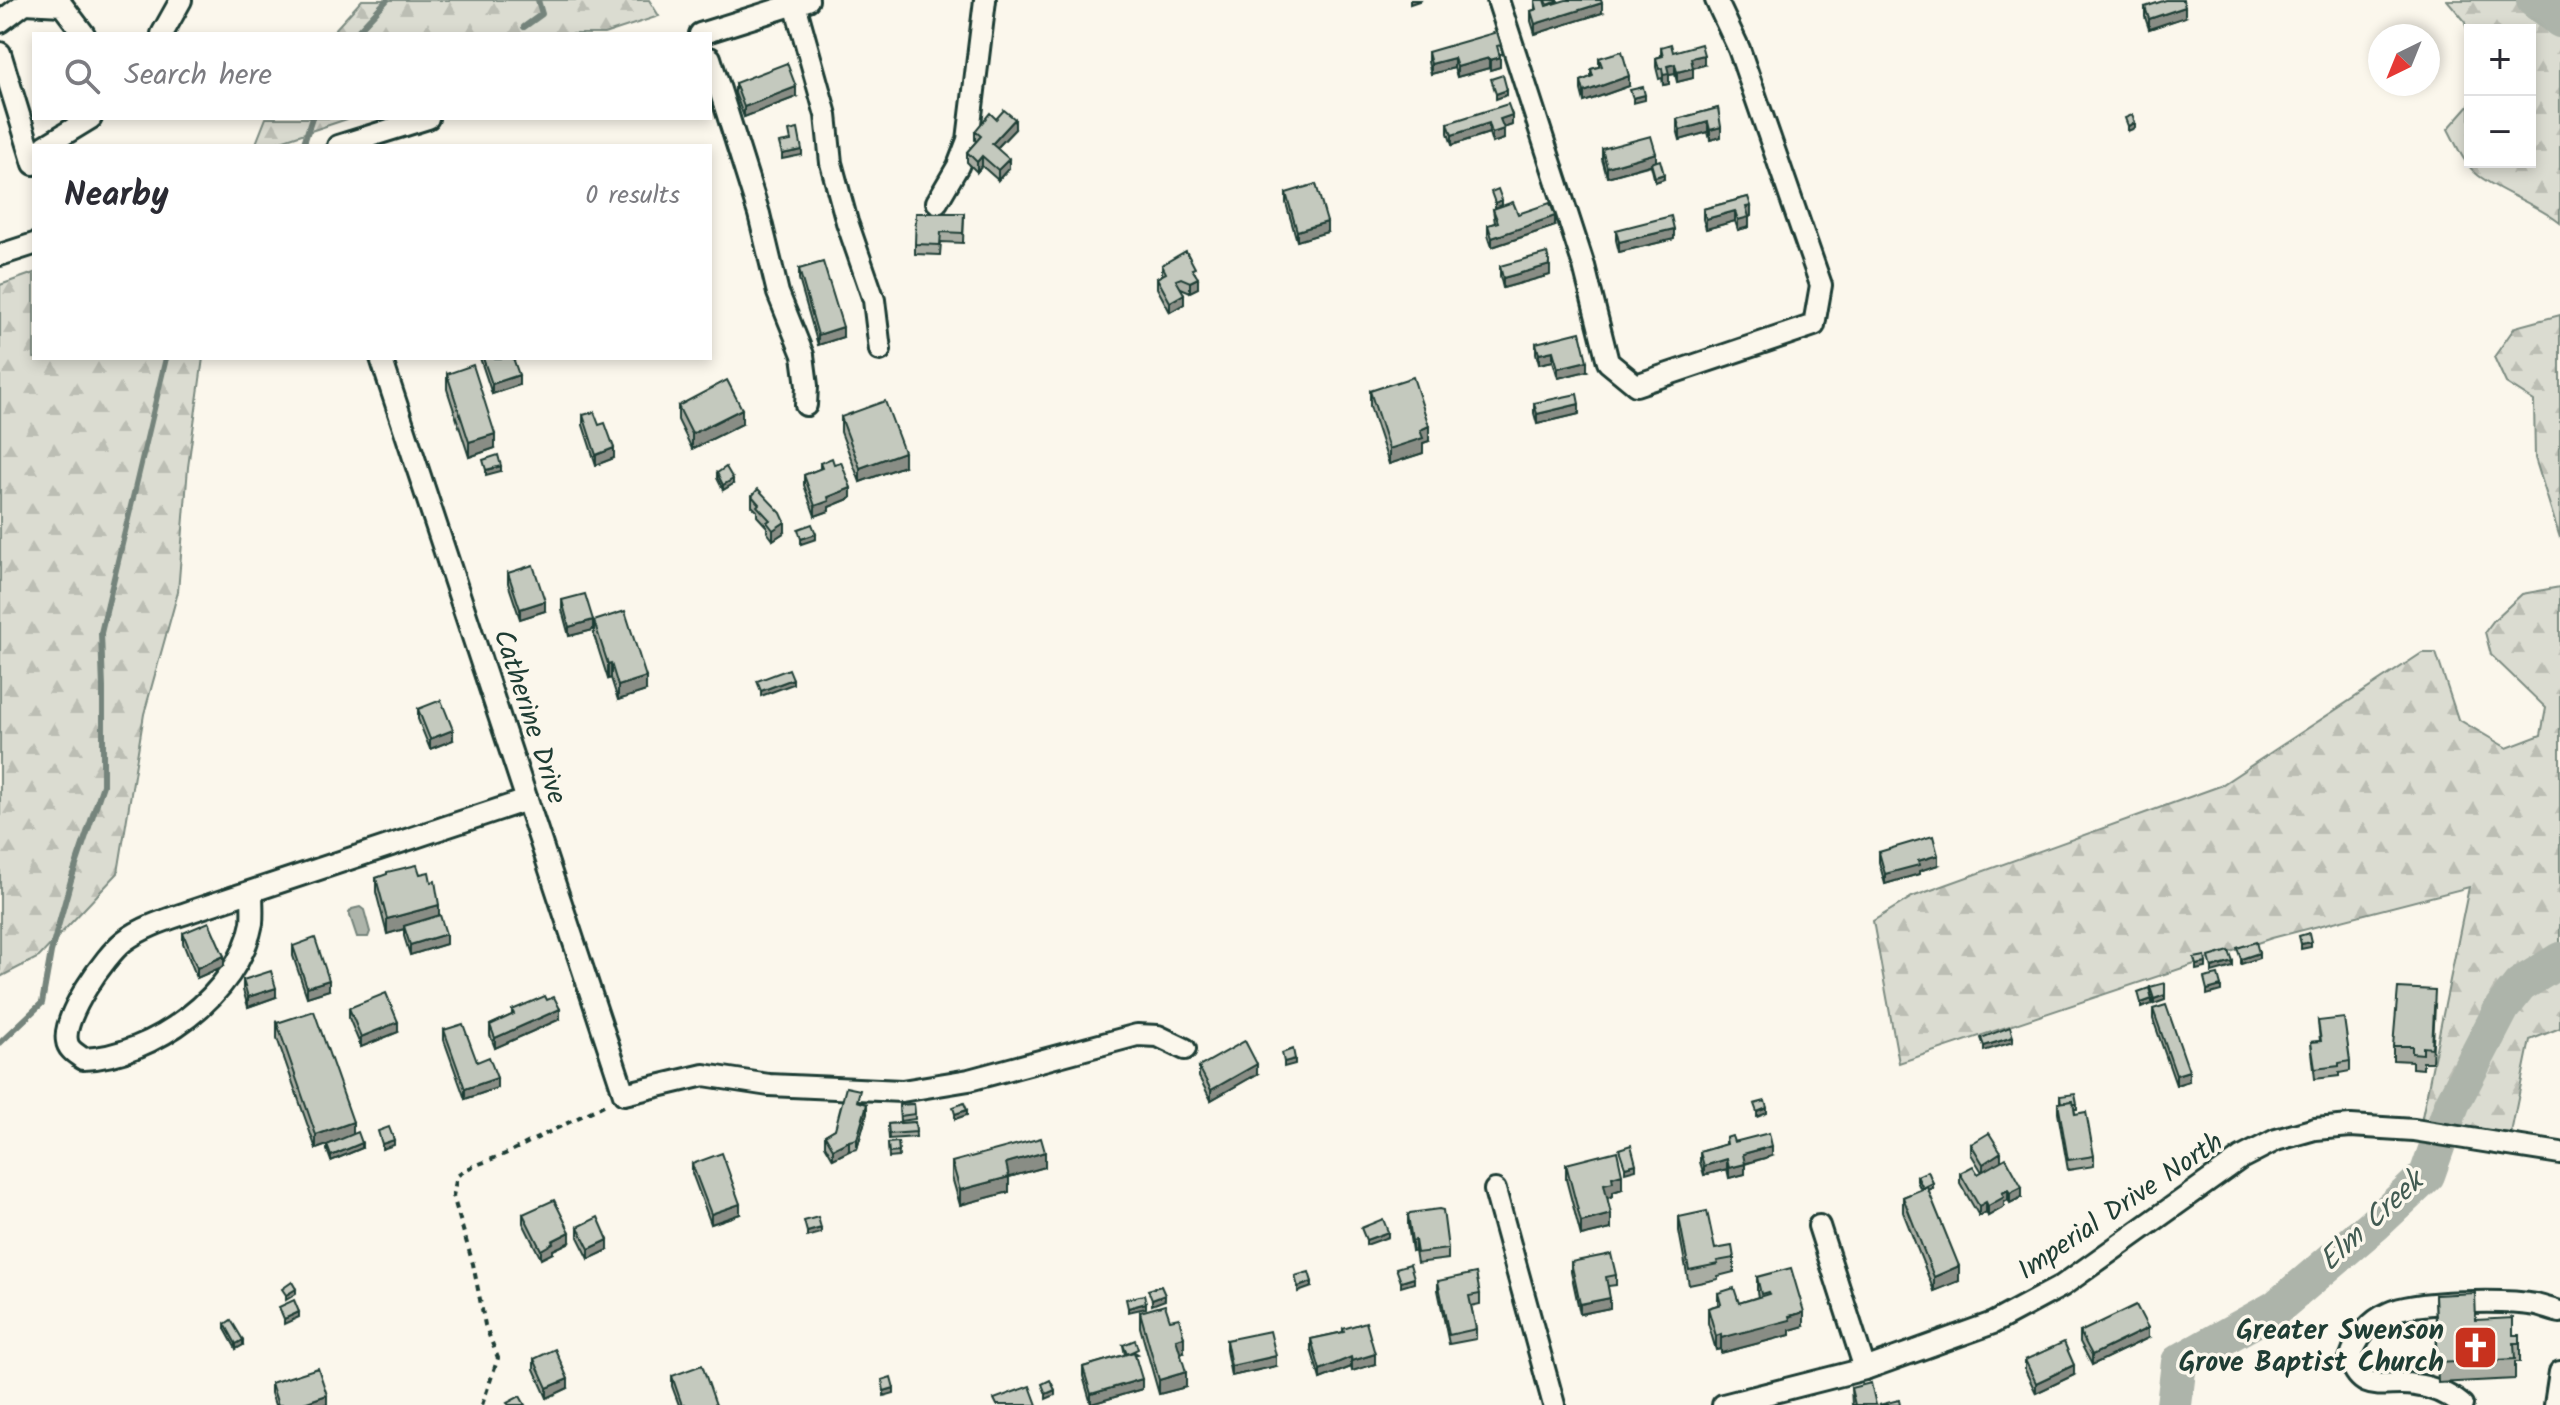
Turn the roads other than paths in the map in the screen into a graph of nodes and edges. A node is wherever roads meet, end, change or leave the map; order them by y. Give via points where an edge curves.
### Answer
1 (181, 0) edge
2 (985, 0) edge
3 (1498, 0) edge
4 (1716, 0) edge
5 (802, 2) edge
6 (0, 22) edge
7 (82, 32) edge
8 (163, 32) edge
9 (707, 32) edge
10 (0, 53) edge
11 (712, 64) edge
12 (88, 120) edge
13 (422, 120) edge
14 (32, 144) edge
15 (51, 144) edge
16 (344, 144) edge
17 (937, 202) dead end
18 (32, 245) edge
19 (0, 255) edge
20 (880, 350) dead end
21 (382, 360) edge
22 (806, 405) dead end
23 (527, 800) junction
24 (252, 892) junction
25 (1185, 1049) dead end
26 (2560, 1153) edge
27 (1495, 1190) dead end
28 (1819, 1226) dead end
29 (2560, 1312) edge
30 (1865, 1369) junction
31 (2560, 1372) edge
32 (1554, 1405) edge
33 (1723, 1405) edge
34 (2462, 1405) edge
35 (2555, 1405) edge

1 - 8 street
2 - 17 street via 968,140
3 - 4 street via 1580,251 1608,362 1636,385 1814,325 1821,285 1739,49
5 - 9 street
5 - 20 street via 831,163 874,300
6 - 7 street via 25,3 62,5
10 - 14 street
11 - 22 street via 778,293 803,355
12 - 15 street
13 - 16 street
18 - 19 street
21 - 23 street, Catherine Drive
23 - 24 street
23 - 25 street, Catherine Drive via 624,1094 704,1075 769,1085 902,1091 969,1080 1137,1035 1158,1036
24 - 24 street via 150,927 123,942 98,969 75,1011 68,1028 70,1049 83,1059 103,1059 152,1041 206,1002 246,942
26 - 30 street, Imperial Drive North via 2414,1130 2351,1126 2276,1140 2241,1158 2062,1286 1993,1323
27 - 32 street
28 - 30 street
29 - 34 street via 2535,1305 2432,1304 2387,1313 2363,1331 2350,1359 2366,1381 2415,1385 2445,1393
30 - 33 street, Imperial Drive North
31 - 35 street

